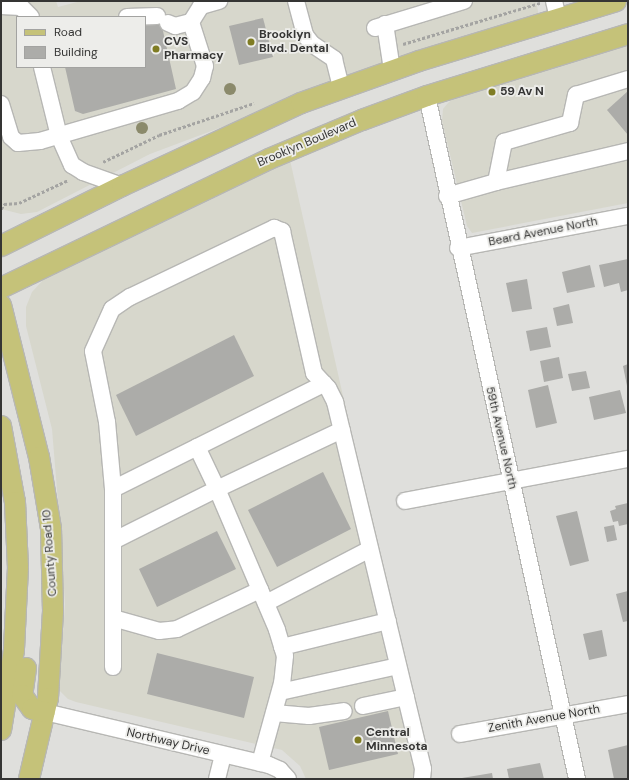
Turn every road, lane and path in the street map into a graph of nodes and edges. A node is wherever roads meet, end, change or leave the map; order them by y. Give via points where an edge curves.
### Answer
1 (219, 1) edge
2 (296, 1) edge
3 (464, 1) edge
4 (616, 1) edge
5 (1, 6) edge
6 (556, 10) edge
7 (30, 16) edge
8 (146, 18) edge
9 (191, 22) junction
10 (628, 34) edge
11 (42, 68) edge
12 (392, 70) junction
13 (628, 79) edge
14 (341, 88) junction
15 (427, 96) junction
16 (1, 104) edge
17 (59, 136) junction
18 (628, 151) edge
19 (496, 182) junction
20 (122, 186) junction
21 (447, 196) junction
22 (628, 216) edge
23 (1, 246) edge
24 (458, 248) junction
25 (1, 288) edge
26 (1, 305) edge
27 (324, 384) junction
28 (1, 426) edge
29 (342, 430) junction
30 (198, 447) junction
31 (3, 449) edge
32 (628, 459) edge
33 (511, 482) junction
34 (113, 489) junction
35 (216, 489) junction
36 (405, 501) dead end
37 (16, 517) junction
38 (113, 541) junction
39 (370, 549) junction
40 (263, 597) junction
41 (113, 618) junction
42 (388, 622) junction
43 (282, 646) junction
44 (398, 666) junction
45 (113, 667) dead end
46 (280, 692) junction
47 (406, 697) junction
48 (628, 704) edge
49 (364, 706) dead end
50 (344, 710) dead end
51 (45, 712) junction
52 (274, 713) junction
53 (563, 716) junction
54 (1, 730) edge
55 (460, 734) dead end
56 (223, 755) junction
57 (260, 763) junction
58 (29, 779) edge
59 (217, 779) edge
60 (288, 779) edge
61 (422, 779) edge
62 (577, 779) edge

1 - 9 street via 201,6
2 - 14 street via 305,35 312,44 334,59
3 - 12 street via 380,26
4 - 6 main road
5 - 7 street via 20,7
6 - 12 main road
8 - 9 street via 162,19 175,26
9 - 17 street via 205,66 202,78 193,92 178,101
10 - 15 main road, Brooklyn Boulevard
11 - 17 street
12 - 14 main road
13 - 19 street via 576,95 570,123 504,142
14 - 20 main road via 301,103
15 - 21 street, 59th Avenue North
15 - 25 main road, Brooklyn Boulevard via 269,158
16 - 17 street via 11,137 18,143
17 - 20 street via 72,165 82,172
18 - 19 street
19 - 21 street
20 - 23 main road
21 - 24 street, 59th Avenue North
22 - 24 street, Beard Avenue North
24 - 33 street, 59th Avenue North
26 - 51 main road, County Road 10 via 39,457 51,529 53,610
27 - 29 street via 335,402
27 - 30 street
27 - 34 street via 314,373 282,230 274,228 130,296 112,309 93,351 107,422
28 - 31 main road
29 - 35 street
29 - 39 street
30 - 34 street
30 - 35 street
31 - 37 main road
32 - 33 street
33 - 36 street
33 - 53 street, 59th Avenue North
34 - 38 street
35 - 38 street
35 - 40 street
37 - 51 main road via 32,557 28,649 22,695 32,709
37 - 54 main road via 18,567 14,650
38 - 41 street
39 - 40 street
39 - 42 street
40 - 41 street via 177,629 159,631
40 - 43 street
41 - 45 street
42 - 43 street
42 - 44 street
43 - 46 street via 285,656
44 - 46 street
44 - 47 street
46 - 52 street
47 - 49 street
47 - 61 street via 423,769
48 - 53 street, Zenith Avenue North
50 - 52 street via 309,716
51 - 56 street, Northway Drive
51 - 58 main road, County Road 10
52 - 57 street
53 - 55 street, Zenith Avenue North
53 - 62 street, 59th Avenue North
56 - 57 street, Northway Drive
56 - 59 street
57 - 60 street, Northway Drive via 280,770

